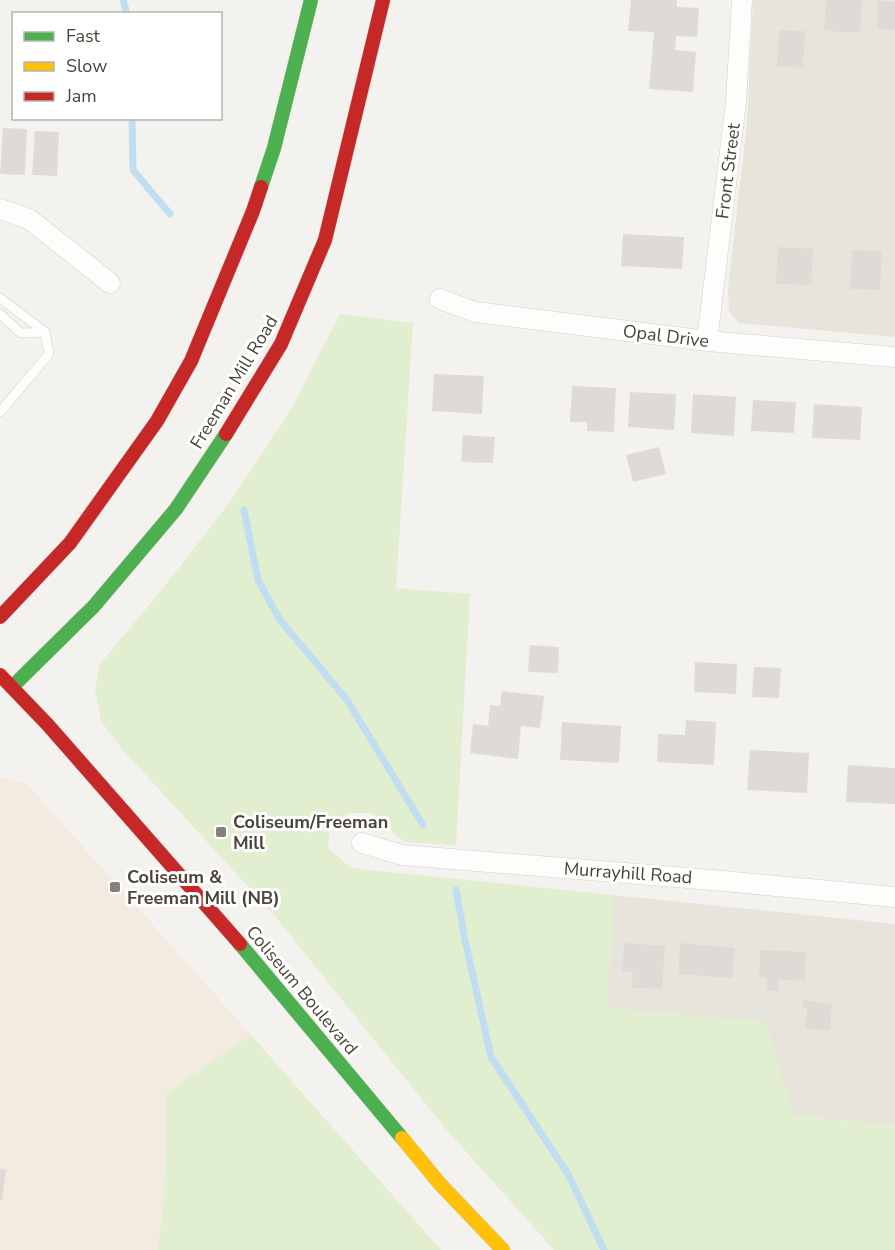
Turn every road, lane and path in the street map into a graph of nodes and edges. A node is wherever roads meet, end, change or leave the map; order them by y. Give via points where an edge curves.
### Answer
1 (311, 0) edge
2 (383, 0) edge
3 (742, 0) edge
4 (0, 209) edge
5 (110, 283) dead end
6 (0, 298) edge
7 (440, 299) dead end
8 (0, 314) edge
9 (45, 332) junction
10 (707, 341) junction
11 (895, 357) edge
12 (0, 412) edge
13 (0, 616) edge
14 (0, 675) edge
15 (12, 687) junction
16 (362, 843) dead end
17 (895, 897) edge
18 (503, 1250) edge

1 - 13 main road via 277,138 253,212 190,361 157,421 99,505 70,543
2 - 15 main road, Freeman Mill Road via 325,240 281,344 176,509 94,606
3 - 10 street, Front Street via 736,102
4 - 5 street via 29,219
6 - 9 lane
7 - 10 street, Opal Drive via 475,312
8 - 9 lane via 21,333
9 - 12 lane via 49,354
10 - 11 street, Opal Drive
14 - 15 main road, Coliseum Boulevard
15 - 18 main road, Coliseum Boulevard via 246,951 440,1184
16 - 17 street, Murrayhill Road via 402,855

